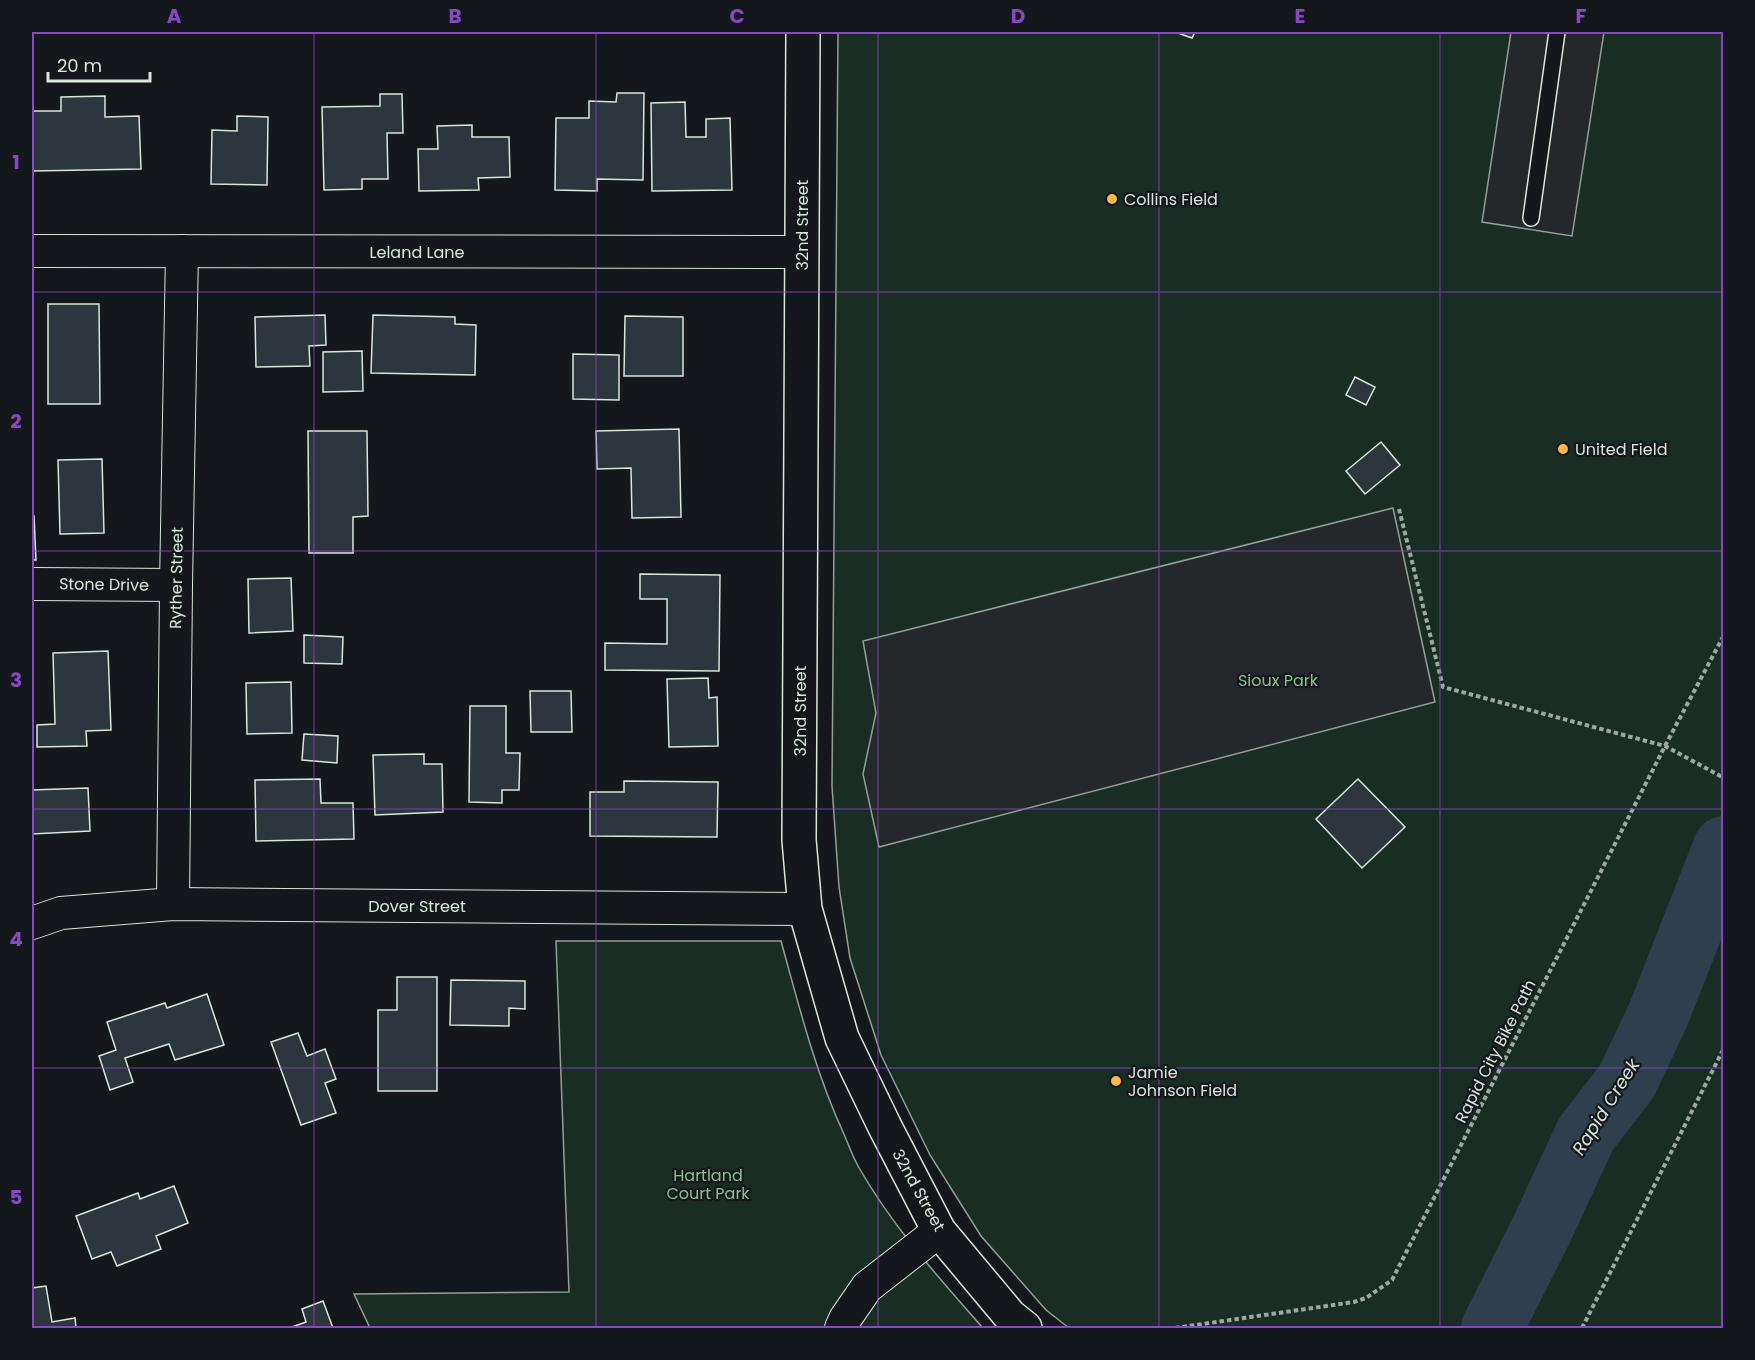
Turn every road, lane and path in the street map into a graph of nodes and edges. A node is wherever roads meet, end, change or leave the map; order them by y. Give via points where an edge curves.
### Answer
1 (803, 32) edge
2 (1557, 32) edge
3 (1531, 218) dead end
4 (32, 250) edge
5 (182, 251) junction
6 (802, 252) junction
7 (1399, 509) dead end
8 (32, 584) edge
9 (176, 585) junction
10 (1724, 634) edge
11 (1665, 746) junction
12 (1724, 777) edge
13 (173, 904) junction
14 (805, 909) junction
15 (32, 922) edge
16 (1724, 1048) edge
17 (939, 1231) junction
18 (841, 1329) edge
19 (1025, 1329) edge
20 (1175, 1329) edge
21 (1582, 1329) edge

1 - 6 street, 32nd Street
2 - 3 lane
4 - 5 street, Leland Lane
5 - 6 street, Leland Lane
5 - 9 street, Ryther Street
6 - 14 street, 32nd Street via 799,840
7 - 11 path via 1443,687
8 - 9 street, Stone Drive
9 - 13 street, Ryther Street
10 - 11 path, Rapid City Bike Path
11 - 12 path
11 - 20 path, Rapid City Bike Path via 1392,1280 1354,1302
13 - 14 street, Dover Street
13 - 15 street, Dover Street via 61,913
14 - 17 street, 32nd Street via 842,1038
16 - 21 path
17 - 18 street via 867,1287
17 - 19 street, 32nd Street

